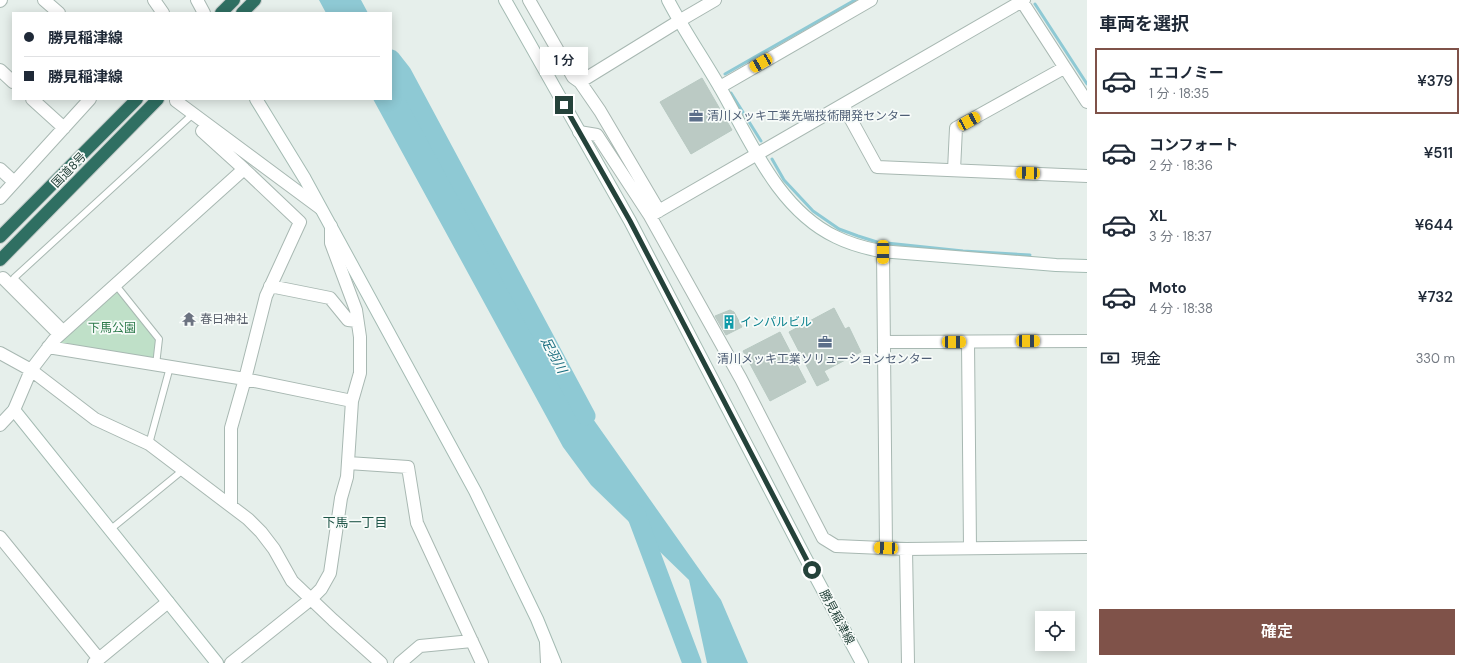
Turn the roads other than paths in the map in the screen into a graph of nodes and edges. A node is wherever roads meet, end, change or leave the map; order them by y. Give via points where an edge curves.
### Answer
1 (44, 0) edge
2 (154, 0) edge
3 (197, 0) edge
4 (234, 0) edge
5 (255, 0) edge
6 (505, 0) edge
7 (529, 0) edge
8 (668, 0) edge
9 (715, 0) edge
10 (871, 0) edge
11 (1022, 1) edge
12 (58, 12) edge
13 (162, 12) edge
14 (203, 12) edge
15 (222, 12) edge
16 (243, 12) edge
17 (679, 21) junction
18 (1064, 68) junction
19 (0, 70) edge
20 (12, 81) edge
21 (580, 82) junction
22 (720, 87) junction
23 (33, 100) edge
24 (89, 100) edge
25 (136, 100) edge
26 (157, 100) edge
27 (257, 100) edge
28 (176, 102) dead end
29 (1087, 102) edge
30 (843, 105) junction
31 (193, 114) junction
32 (208, 125) junction
33 (64, 128) junction
34 (579, 132) junction
35 (758, 154) junction
36 (0, 169) edge
37 (244, 169) junction
38 (954, 170) junction
39 (1087, 176) edge
40 (14, 182) junction
41 (0, 198) edge
42 (320, 208) junction
43 (655, 214) junction
44 (330, 226) junction
45 (0, 237) edge
46 (883, 252) junction
47 (0, 260) edge
48 (1087, 266) edge
49 (3, 278) dead end
50 (115, 284) junction
51 (270, 286) junction
52 (357, 321) junction
53 (62, 331) junction
54 (1087, 341) edge
55 (884, 342) junction
56 (968, 342) junction
57 (48, 347) junction
58 (0, 353) edge
59 (156, 365) junction
60 (170, 367) junction
61 (31, 370) junction
62 (245, 379) junction
63 (352, 401) junction
64 (14, 410) junction
65 (0, 425) edge
66 (149, 444) junction
67 (348, 463) junction
68 (183, 470) junction
69 (231, 506) junction
70 (111, 529) junction
71 (0, 537) edge
72 (1087, 547) edge
73 (886, 548) junction
74 (970, 548) junction
75 (906, 549) junction
76 (311, 599) junction
77 (168, 602) junction
78 (545, 638) junction
79 (472, 641) junction
80 (96, 661) edge
81 (217, 663) edge
82 (231, 663) edge
83 (381, 663) edge
84 (400, 663) edge
85 (482, 663) edge
86 (547, 663) edge
87 (555, 663) edge
88 (862, 663) edge
89 (908, 663) edge

1 - 12 street
2 - 13 street
3 - 14 street
4 - 15 highway
5 - 16 highway
6 - 34 street, 勝見稲津線
7 - 21 street via 572,78
8 - 17 street
9 - 17 street
10 - 22 street
11 - 18 street
11 - 30 street
17 - 21 street
17 - 22 street
18 - 29 street
18 - 38 street via 956,128
19 - 20 street
21 - 43 street via 600,111
22 - 35 street
23 - 33 street
24 - 33 street
25 - 45 highway, 国道8号
26 - 47 highway, 国道8号
27 - 42 street
28 - 31 street
30 - 35 street
30 - 38 street via 877,167
31 - 32 street
31 - 53 lane via 14,278
32 - 37 street via 202,131
32 - 42 street
33 - 40 street
34 - 43 street via 598,134
34 - 88 street, 勝見稲津線 via 630,221
35 - 43 street
35 - 46 street via 781,192 808,219 836,237
36 - 40 street
37 - 50 street
37 - 51 street via 300,222
38 - 39 street
40 - 41 street
42 - 44 street
43 - 73 street via 824,538 836,546
44 - 52 street via 331,243 356,310
44 - 78 street via 474,491
46 - 48 street
46 - 55 street
49 - 53 street
50 - 53 street
50 - 59 lane via 159,339
51 - 52 street via 330,298 348,320
51 - 62 street
52 - 63 street via 360,337 360,373
53 - 57 street
54 - 56 street
55 - 56 street
55 - 73 street
56 - 74 street
57 - 59 street
57 - 61 street
58 - 61 street
59 - 60 street
60 - 62 street
60 - 66 lane
61 - 64 street
61 - 66 street via 95,419
62 - 63 street
62 - 69 street via 230,428
63 - 67 street
64 - 65 street
64 - 70 street
66 - 68 street
67 - 76 street via 330,573 321,589
67 - 79 street via 408,467 417,523
68 - 69 street
68 - 70 lane
69 - 76 street via 261,532 292,580
70 - 77 street
71 - 80 street
72 - 74 street
73 - 75 street
74 - 75 street
75 - 89 street
76 - 82 street
76 - 83 street
77 - 80 street
77 - 81 street
78 - 86 street
78 - 87 street
79 - 84 street via 420,646
79 - 85 street

